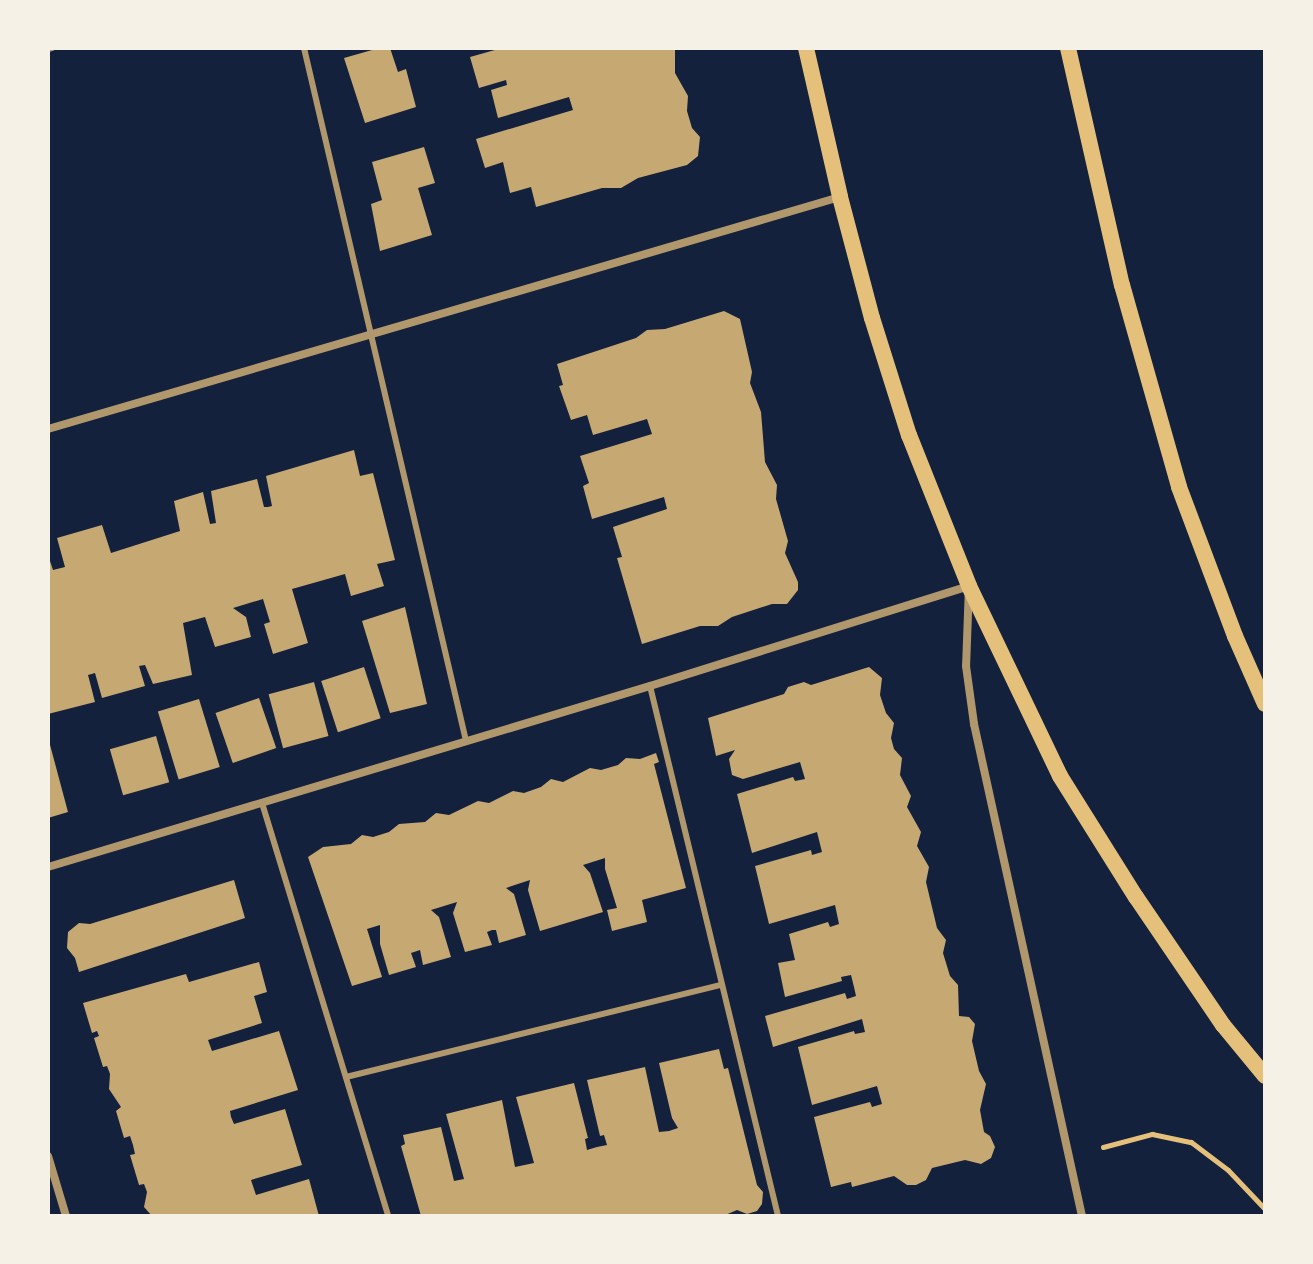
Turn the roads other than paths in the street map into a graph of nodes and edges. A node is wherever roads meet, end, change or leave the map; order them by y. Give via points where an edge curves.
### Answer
1 (304, 48) edge
2 (806, 48) edge
3 (1068, 48) edge
4 (840, 197) junction
5 (372, 333) junction
6 (48, 429) edge
7 (969, 586) junction
8 (650, 686) junction
9 (1265, 704) edge
10 (466, 741) junction
11 (262, 803) junction
12 (48, 867) edge
13 (720, 985) junction
14 (1265, 1076) edge
15 (346, 1077) junction
16 (48, 1156) edge
17 (1081, 1214) edge
18 (66, 1216) edge
19 (388, 1216) edge
20 (778, 1216) edge
21 (1069, 1216) edge

1 - 5 lane
2 - 4 main road
3 - 9 main road via 1122,285 1179,487
4 - 5 street
4 - 7 main road via 909,435
5 - 6 street
5 - 10 lane
7 - 8 street
7 - 14 main road via 1060,776 1223,1025
7 - 17 street via 966,666 974,724
8 - 10 street
8 - 13 lane
10 - 11 street
11 - 12 street
11 - 15 lane
13 - 15 lane
13 - 20 lane
15 - 19 lane
16 - 18 street
17 - 21 street

